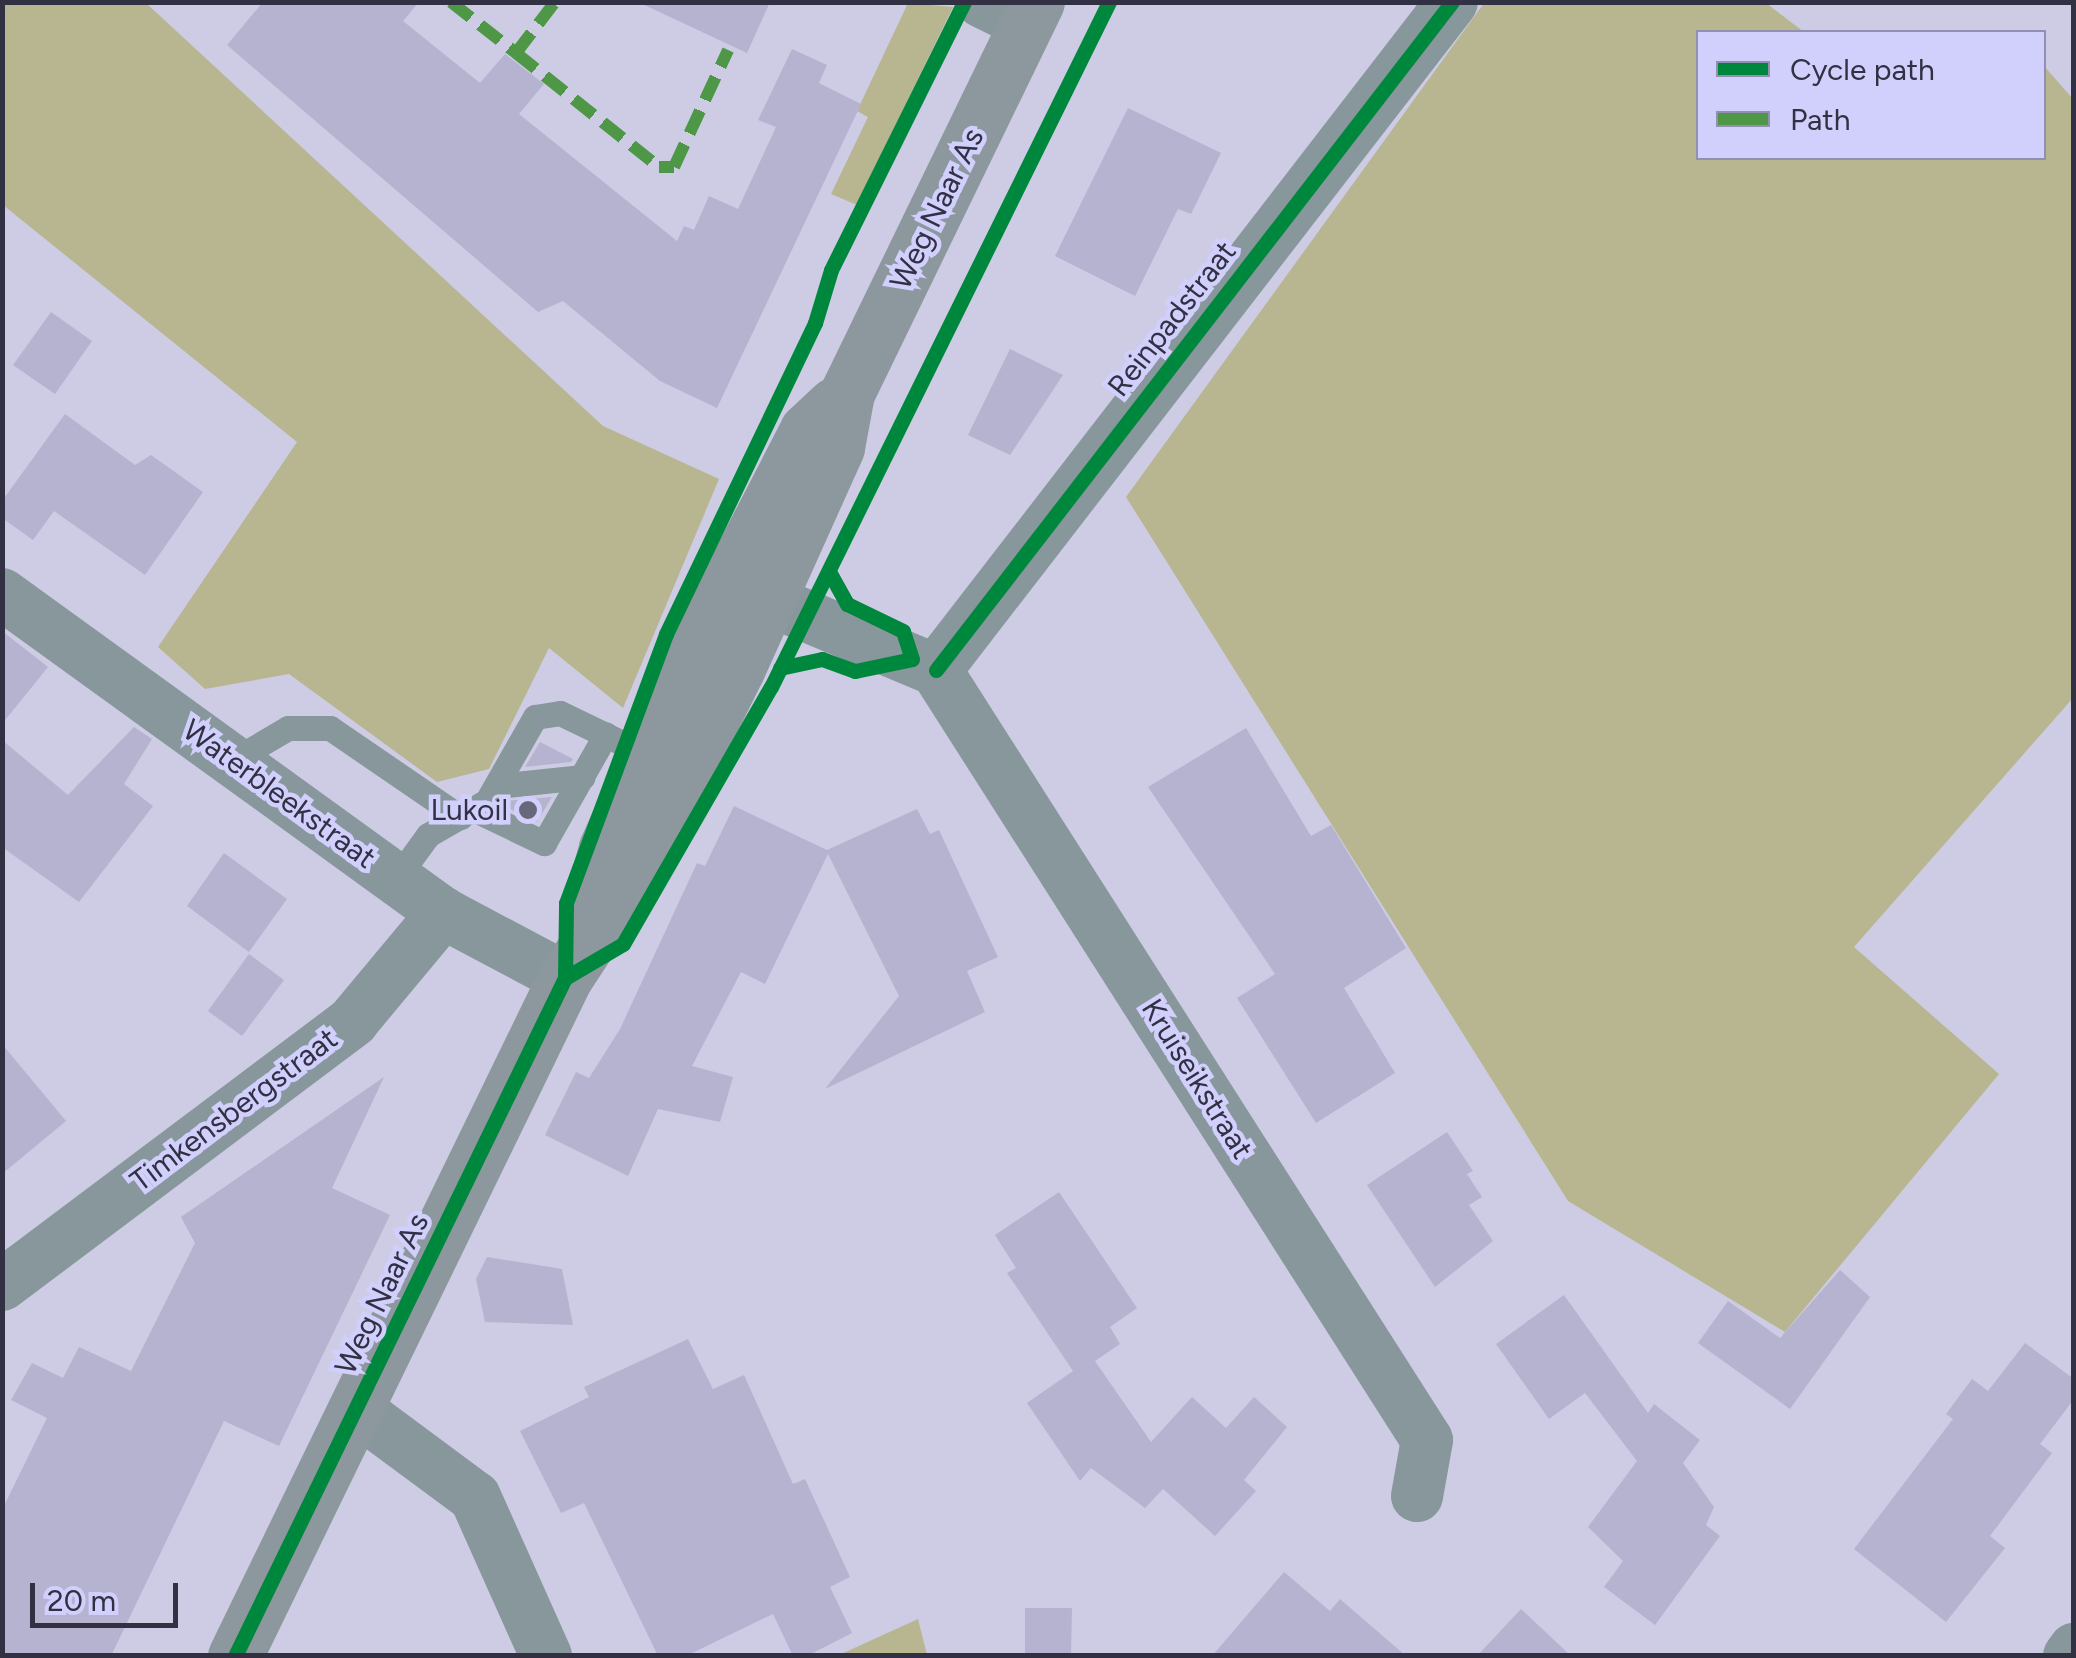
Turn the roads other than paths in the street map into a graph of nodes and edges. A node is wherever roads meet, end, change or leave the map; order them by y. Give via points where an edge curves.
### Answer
1 (1452, 2) edge
2 (1015, 10) edge
3 (748, 592) junction
4 (2, 594) edge
5 (936, 670) junction
6 (646, 755) junction
7 (232, 761) junction
8 (582, 777) junction
9 (496, 786) junction
10 (467, 813) junction
11 (396, 879) junction
12 (443, 913) junction
13 (571, 967) junction
14 (2, 1285) edge
15 (356, 1409) junction
16 (1418, 1496) dead end
17 (2074, 1650) edge
18 (235, 1656) edge
19 (546, 1656) edge
20 (2069, 1656) edge

1 - 5 street, Reinpadstraat
2 - 3 main road, Weg Naar As via 848,393 837,447
3 - 5 street
3 - 6 main road, Weg Naar As
4 - 7 street, Waterbleekstraat
5 - 16 street, Kruiseikstraat via 1427,1440
6 - 8 lane
6 - 9 lane via 560,713 534,717
6 - 13 main road, Weg Naar As via 642,860
7 - 10 lane via 288,728 330,728
7 - 11 street, Waterbleekstraat
8 - 9 lane
8 - 10 lane via 544,844
9 - 10 lane
10 - 11 lane via 428,835
11 - 12 street, Waterbleekstraat
12 - 13 street, Waterbleekstraat
12 - 14 street, Timkensbergstraat via 353,1020
13 - 15 main road, Weg Naar As
15 - 18 main road, Weg Naar As
15 - 19 street via 475,1498
17 - 20 street

